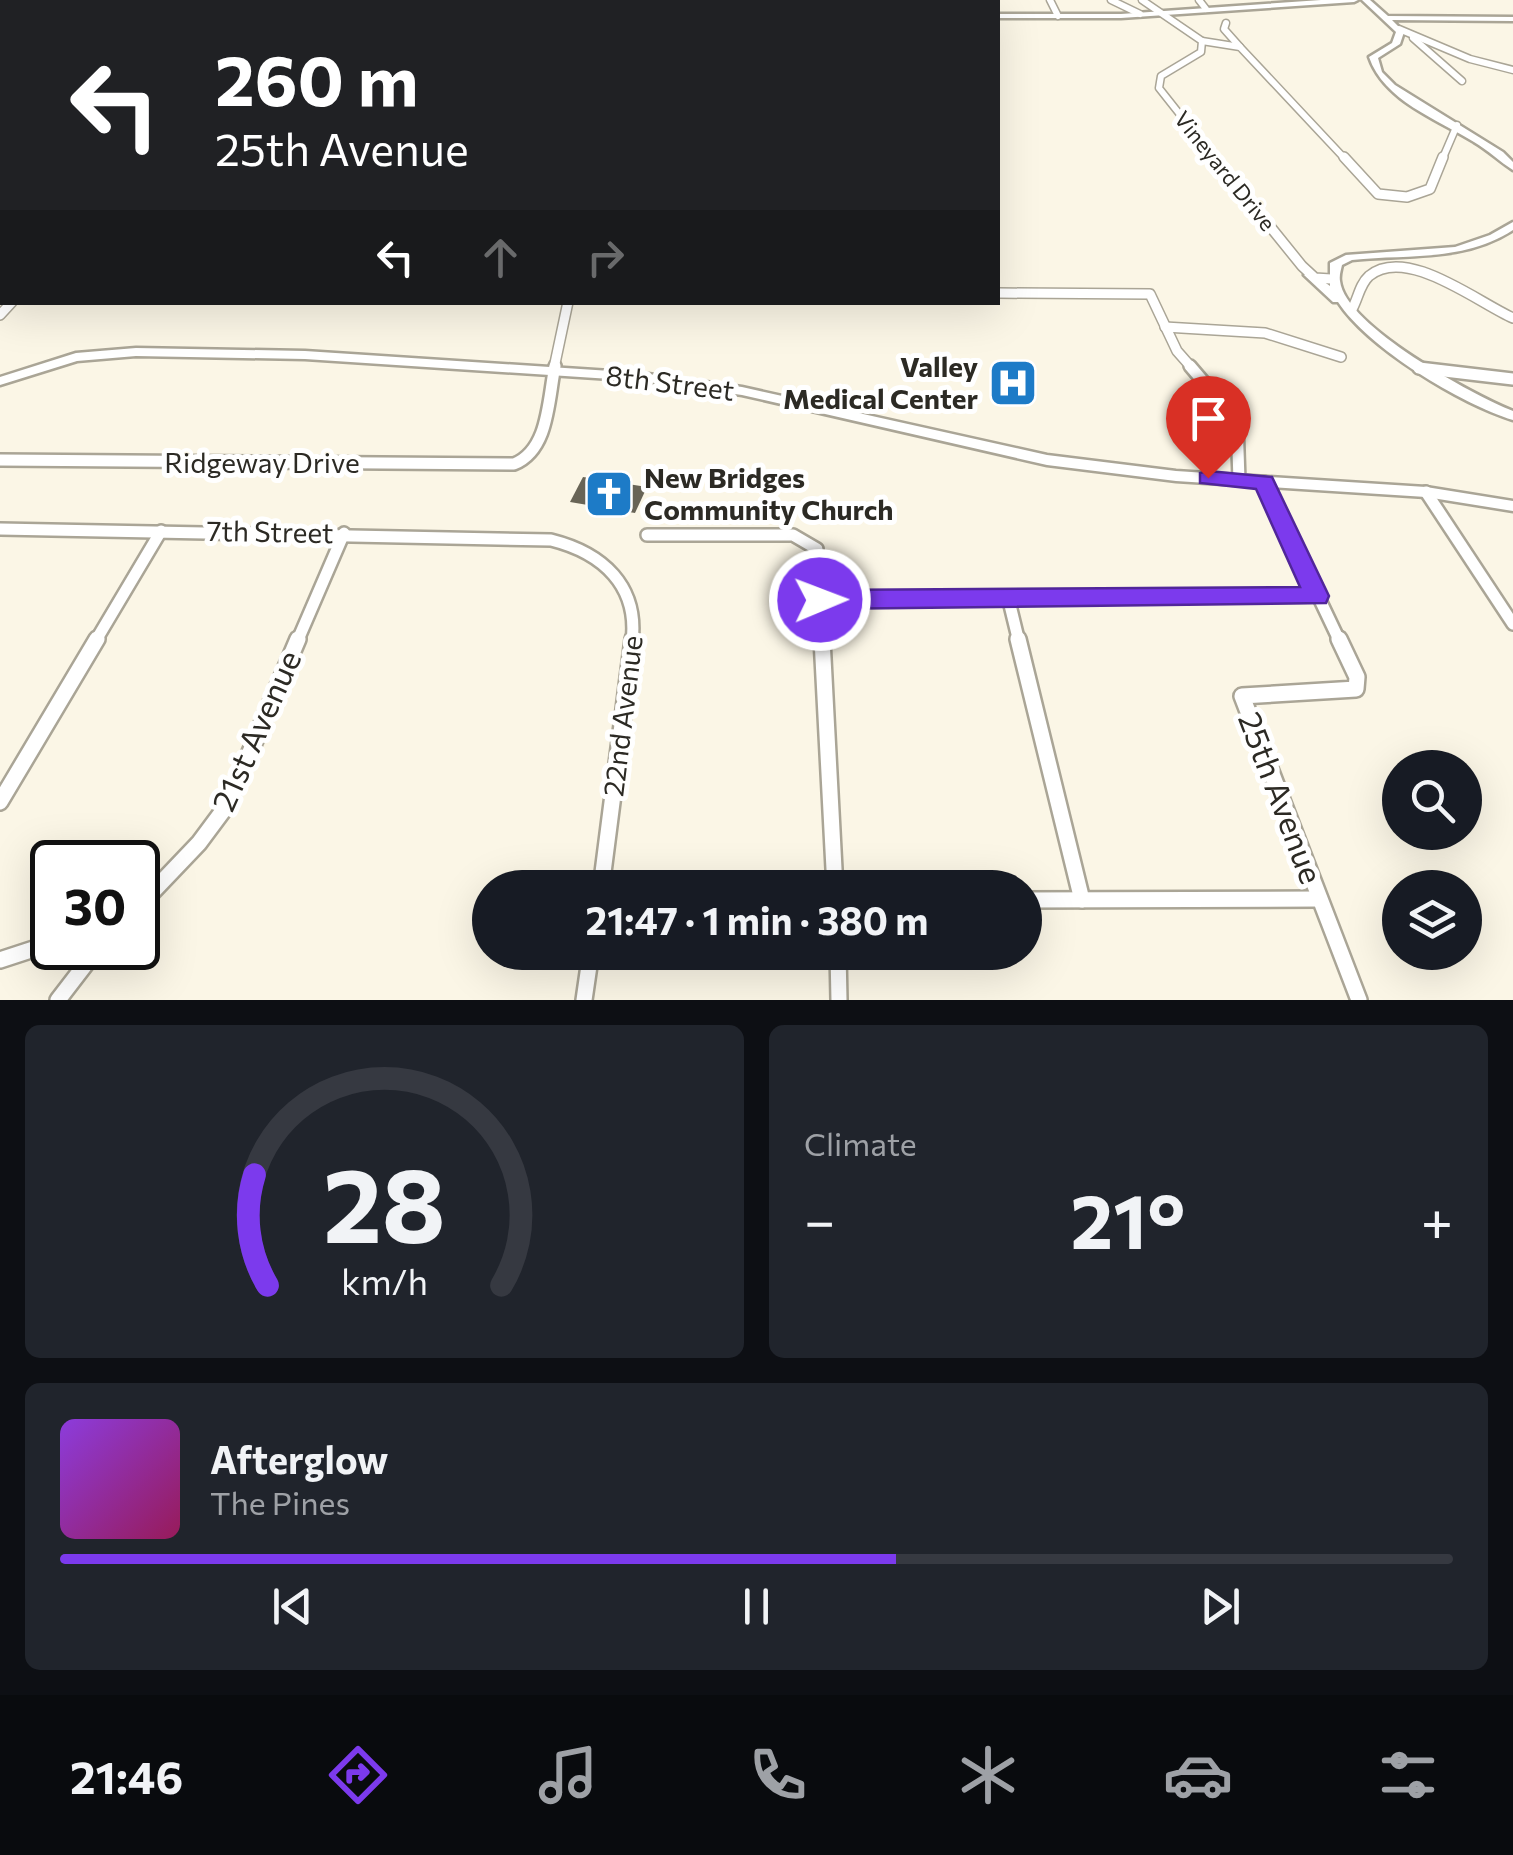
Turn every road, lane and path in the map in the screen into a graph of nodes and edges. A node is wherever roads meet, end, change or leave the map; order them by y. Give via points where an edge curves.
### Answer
1 (1050, 0) edge
2 (1111, 0) edge
3 (1142, 0) edge
4 (1199, 0) edge
5 (1354, 0) edge
6 (1366, 0) edge
7 (1297, 2) edge
8 (1206, 9) junction
9 (1152, 12) junction
10 (1140, 14) junction
11 (1000, 16) edge
12 (1058, 16) junction
13 (1389, 18) junction
14 (1513, 19) edge
15 (1226, 23) dead end
16 (1399, 29) junction
17 (1202, 42) junction
18 (1240, 47) junction
19 (1513, 70) edge
20 (1462, 82) dead end
21 (1457, 125) junction
22 (1513, 167) edge
23 (1513, 225) edge
24 (1299, 260) junction
25 (1310, 274) junction
26 (1331, 278) junction
27 (1000, 292) edge
28 (567, 305) edge
29 (1351, 311) junction
30 (1513, 318) edge
31 (1166, 327) junction
32 (1341, 357) dead end
33 (1419, 368) junction
34 (553, 371) junction
35 (1513, 379) edge
36 (0, 381) edge
37 (1513, 416) edge
38 (0, 460) edge
39 (1239, 480) junction
40 (1264, 482) junction
41 (1426, 492) junction
42 (1513, 506) edge
43 (0, 529) edge
44 (161, 531) junction
45 (344, 533) junction
46 (647, 534) dead end
47 (540, 538) joint
48 (1317, 596) junction
49 (1008, 597) junction
50 (820, 600) junction
51 (1513, 624) edge
52 (0, 802) edge
53 (603, 870) edge
54 (834, 870) edge
55 (160, 884) edge
56 (1319, 899) junction
57 (1042, 900) edge
58 (1082, 900) junction
59 (30, 950) edge
60 (0, 960) edge
61 (81, 970) edge
62 (588, 970) edge
63 (838, 970) edge
64 (58, 1000) edge
65 (584, 1000) edge
66 (839, 1000) edge
67 (1358, 1000) edge

1 - 12 street
2 - 10 street
3 - 9 street
4 - 8 street
5 - 7 street
6 - 13 street
7 - 8 street
8 - 9 street
9 - 10 street
9 - 17 street via 1182,24
10 - 12 street
11 - 12 street
13 - 14 street
13 - 16 street
15 - 18 street
16 - 19 street
16 - 20 street
16 - 21 street via 1396,44 1373,57 1374,68 1408,98
17 - 18 street
17 - 24 street, Vineyard Drive via 1201,52 1164,73 1159,88
18 - 21 street via 1378,194 1430,189
21 - 22 street
23 - 26 street via 1455,252 1350,257 1336,263
24 - 25 street, Vineyard Drive
24 - 26 street, Vineyard Drive
25 - 26 street
25 - 29 street
26 - 29 street, Vineyard Drive
27 - 31 street via 1150,294
28 - 34 street
29 - 30 street via 1369,276 1404,266
29 - 33 street, Vineyard Drive
31 - 32 street via 1265,333
31 - 39 street via 1186,363 1237,421
33 - 35 street
33 - 37 street, Vineyard Drive
34 - 36 street, 8th Street via 136,352 76,357
34 - 38 street, Ridgeway Drive via 538,448 523,461 480,466
34 - 39 street, 8th Street via 703,384 1047,460
39 - 40 street, 8th Street
40 - 41 street, 8th Street
40 - 48 street, 25th Avenue
41 - 42 street, 8th Street
41 - 51 street
43 - 44 street, 7th Street
44 - 45 street, 7th Street
44 - 52 street
45 - 47 street, 7th Street
45 - 55 street, 21st Avenue via 228,804
46 - 50 street via 793,535 817,549
47 - 53 street, 22nd Avenue via 594,556 624,584 634,607
48 - 49 street
48 - 56 street, 25th Avenue via 1357,677 1356,689 1242,696
49 - 50 street
49 - 58 street
50 - 54 street
56 - 58 street
56 - 67 street, 25th Avenue
57 - 58 street
59 - 60 street
61 - 64 street
62 - 65 street
63 - 66 street

